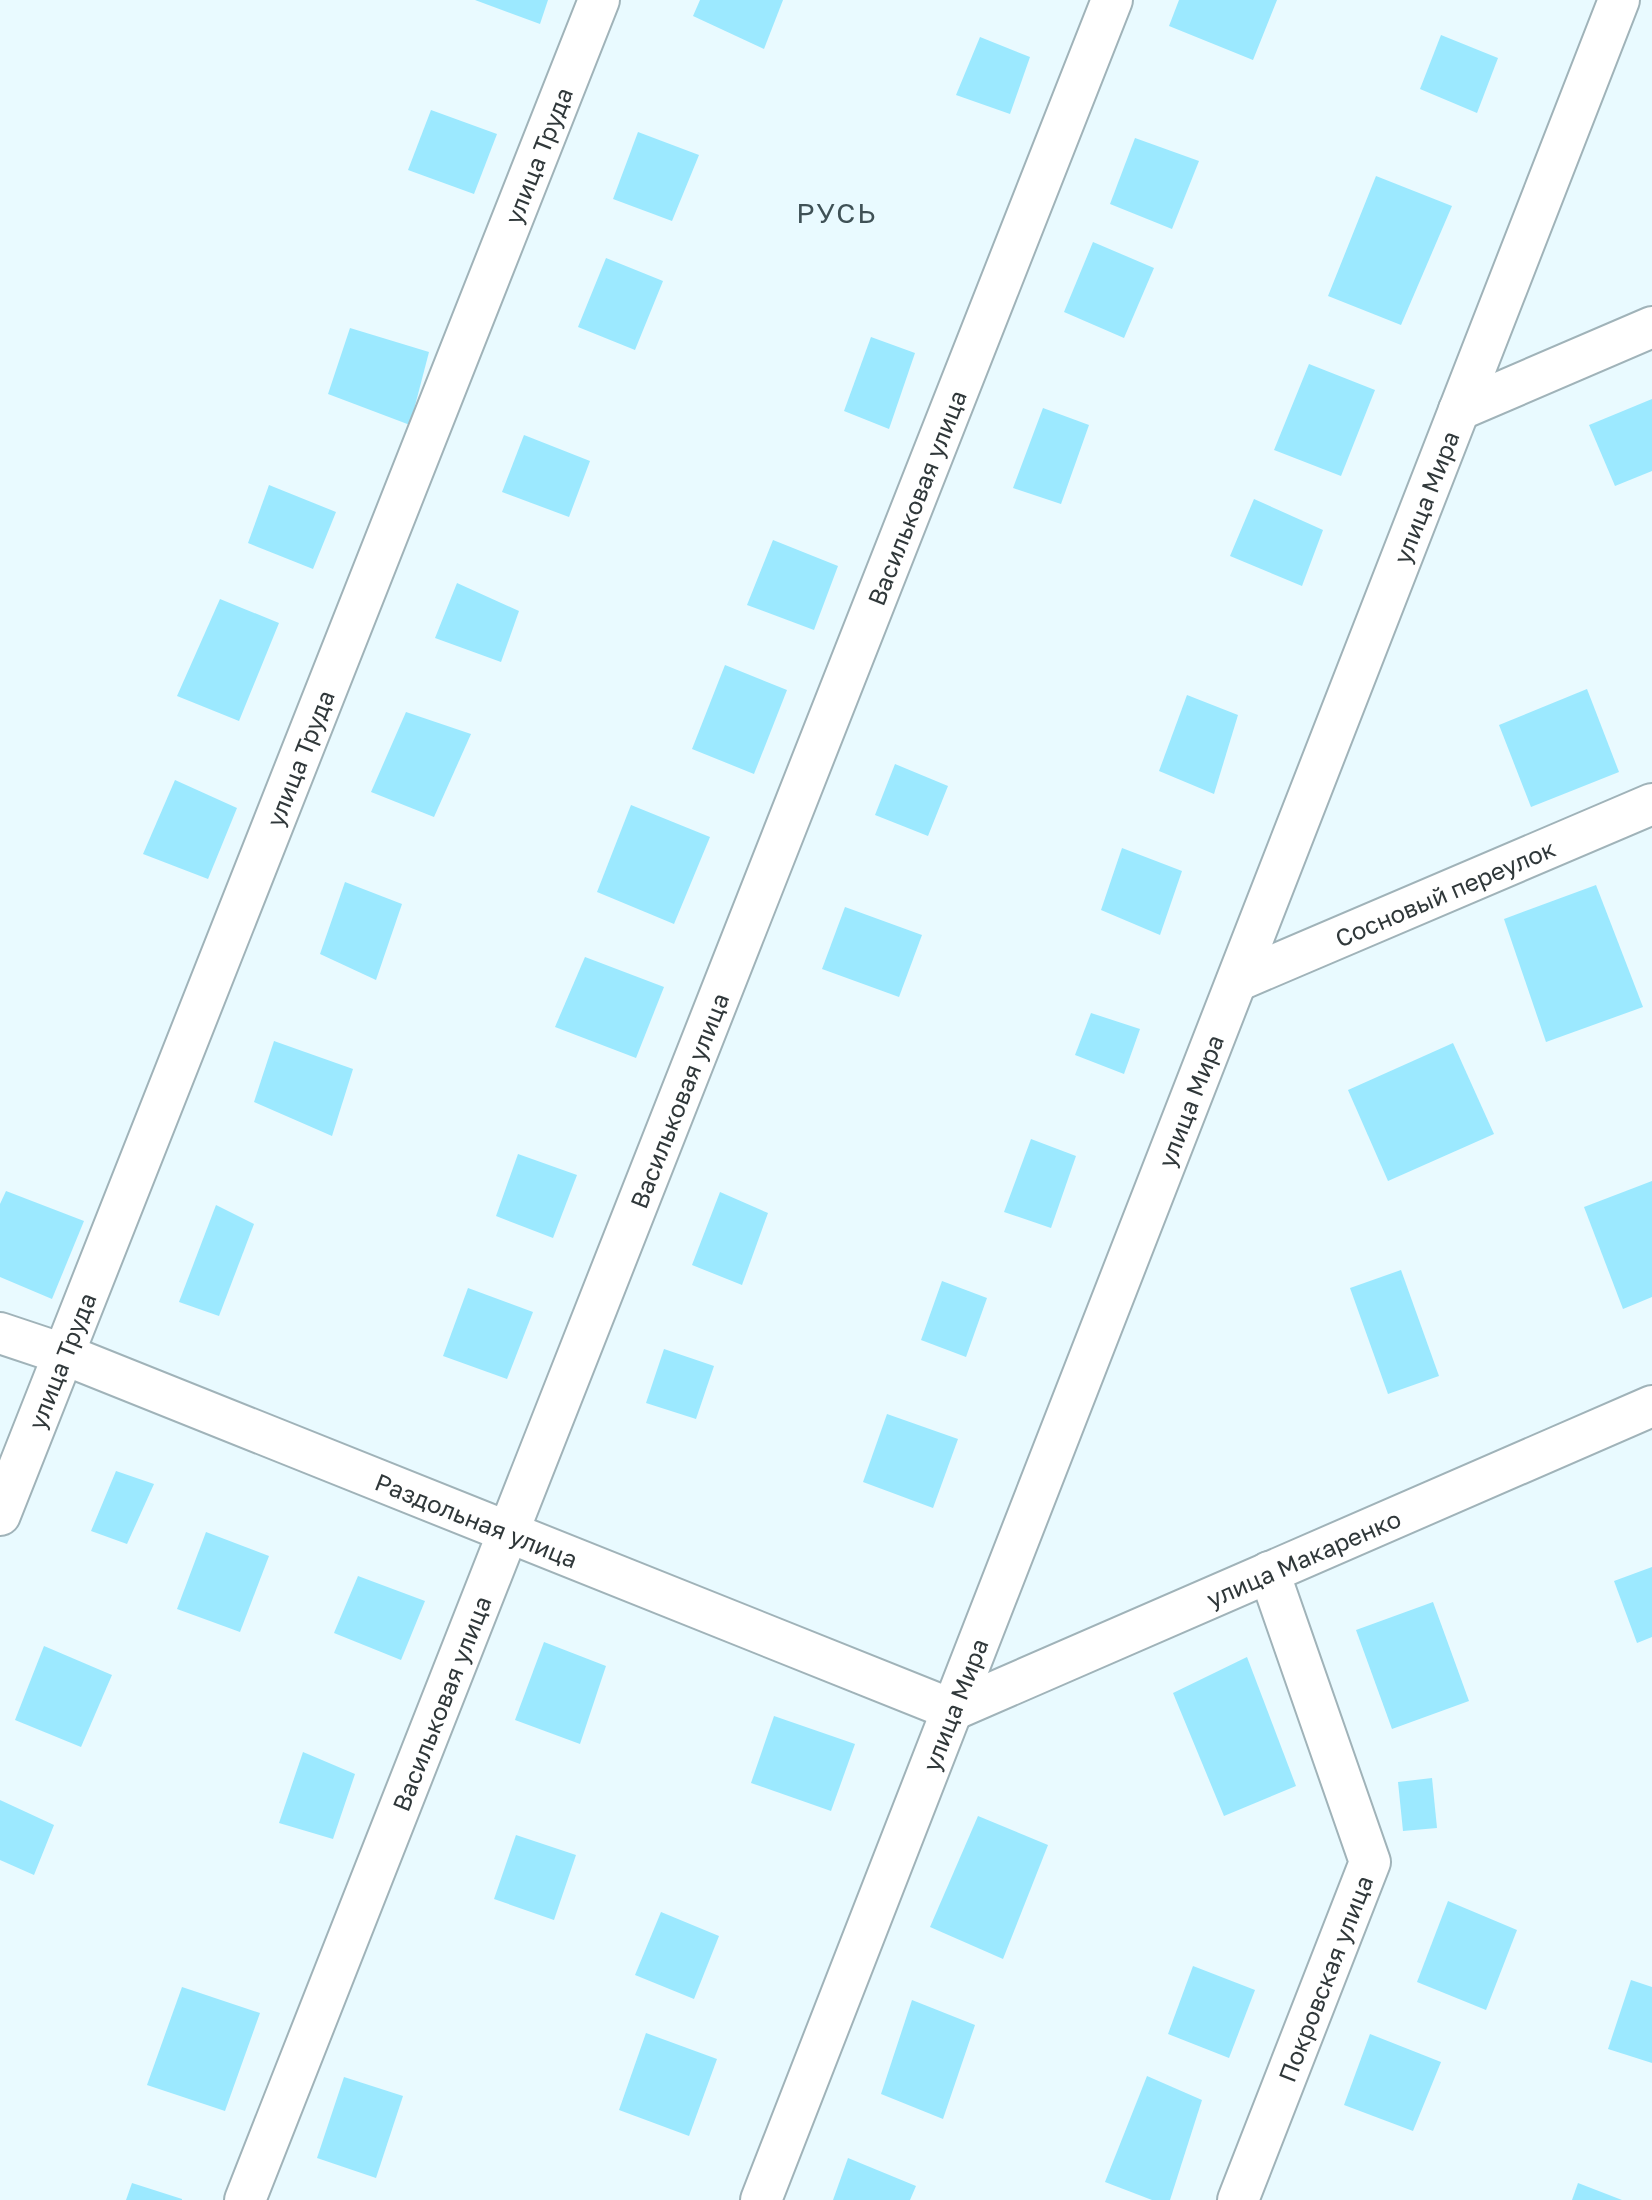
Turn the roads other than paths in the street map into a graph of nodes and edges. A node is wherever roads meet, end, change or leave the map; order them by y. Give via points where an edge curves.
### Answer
1 (599, 0) edge
2 (1112, 0) edge
3 (1619, 0) edge
4 (1652, 327) edge
5 (1459, 410) junction
6 (1652, 804) edge
7 (1237, 981) junction
8 (0, 1333) edge
9 (63, 1354) junction
10 (1652, 1406) edge
11 (0, 1515) edge
12 (508, 1532) junction
13 (1269, 1572) junction
14 (953, 1710) junction
15 (245, 2200) edge
16 (761, 2200) edge
17 (1238, 2200) edge

1 - 9 street, улица Труда
2 - 12 street, Васильковая улица
3 - 5 street, улица Мира
4 - 5 street
5 - 7 street, улица Мира
6 - 7 street, Сосновый переулок
7 - 14 street, улица Мира
8 - 9 street, Раздольная улица
9 - 11 street, улица Труда
9 - 12 street, Раздольная улица
10 - 13 street, улица Макаренко
12 - 14 street, Раздольная улица
12 - 15 street, Васильковая улица
13 - 14 street, улица Макаренко
13 - 17 street, Покровская улица via 1370,1862
14 - 16 street, улица Мира

